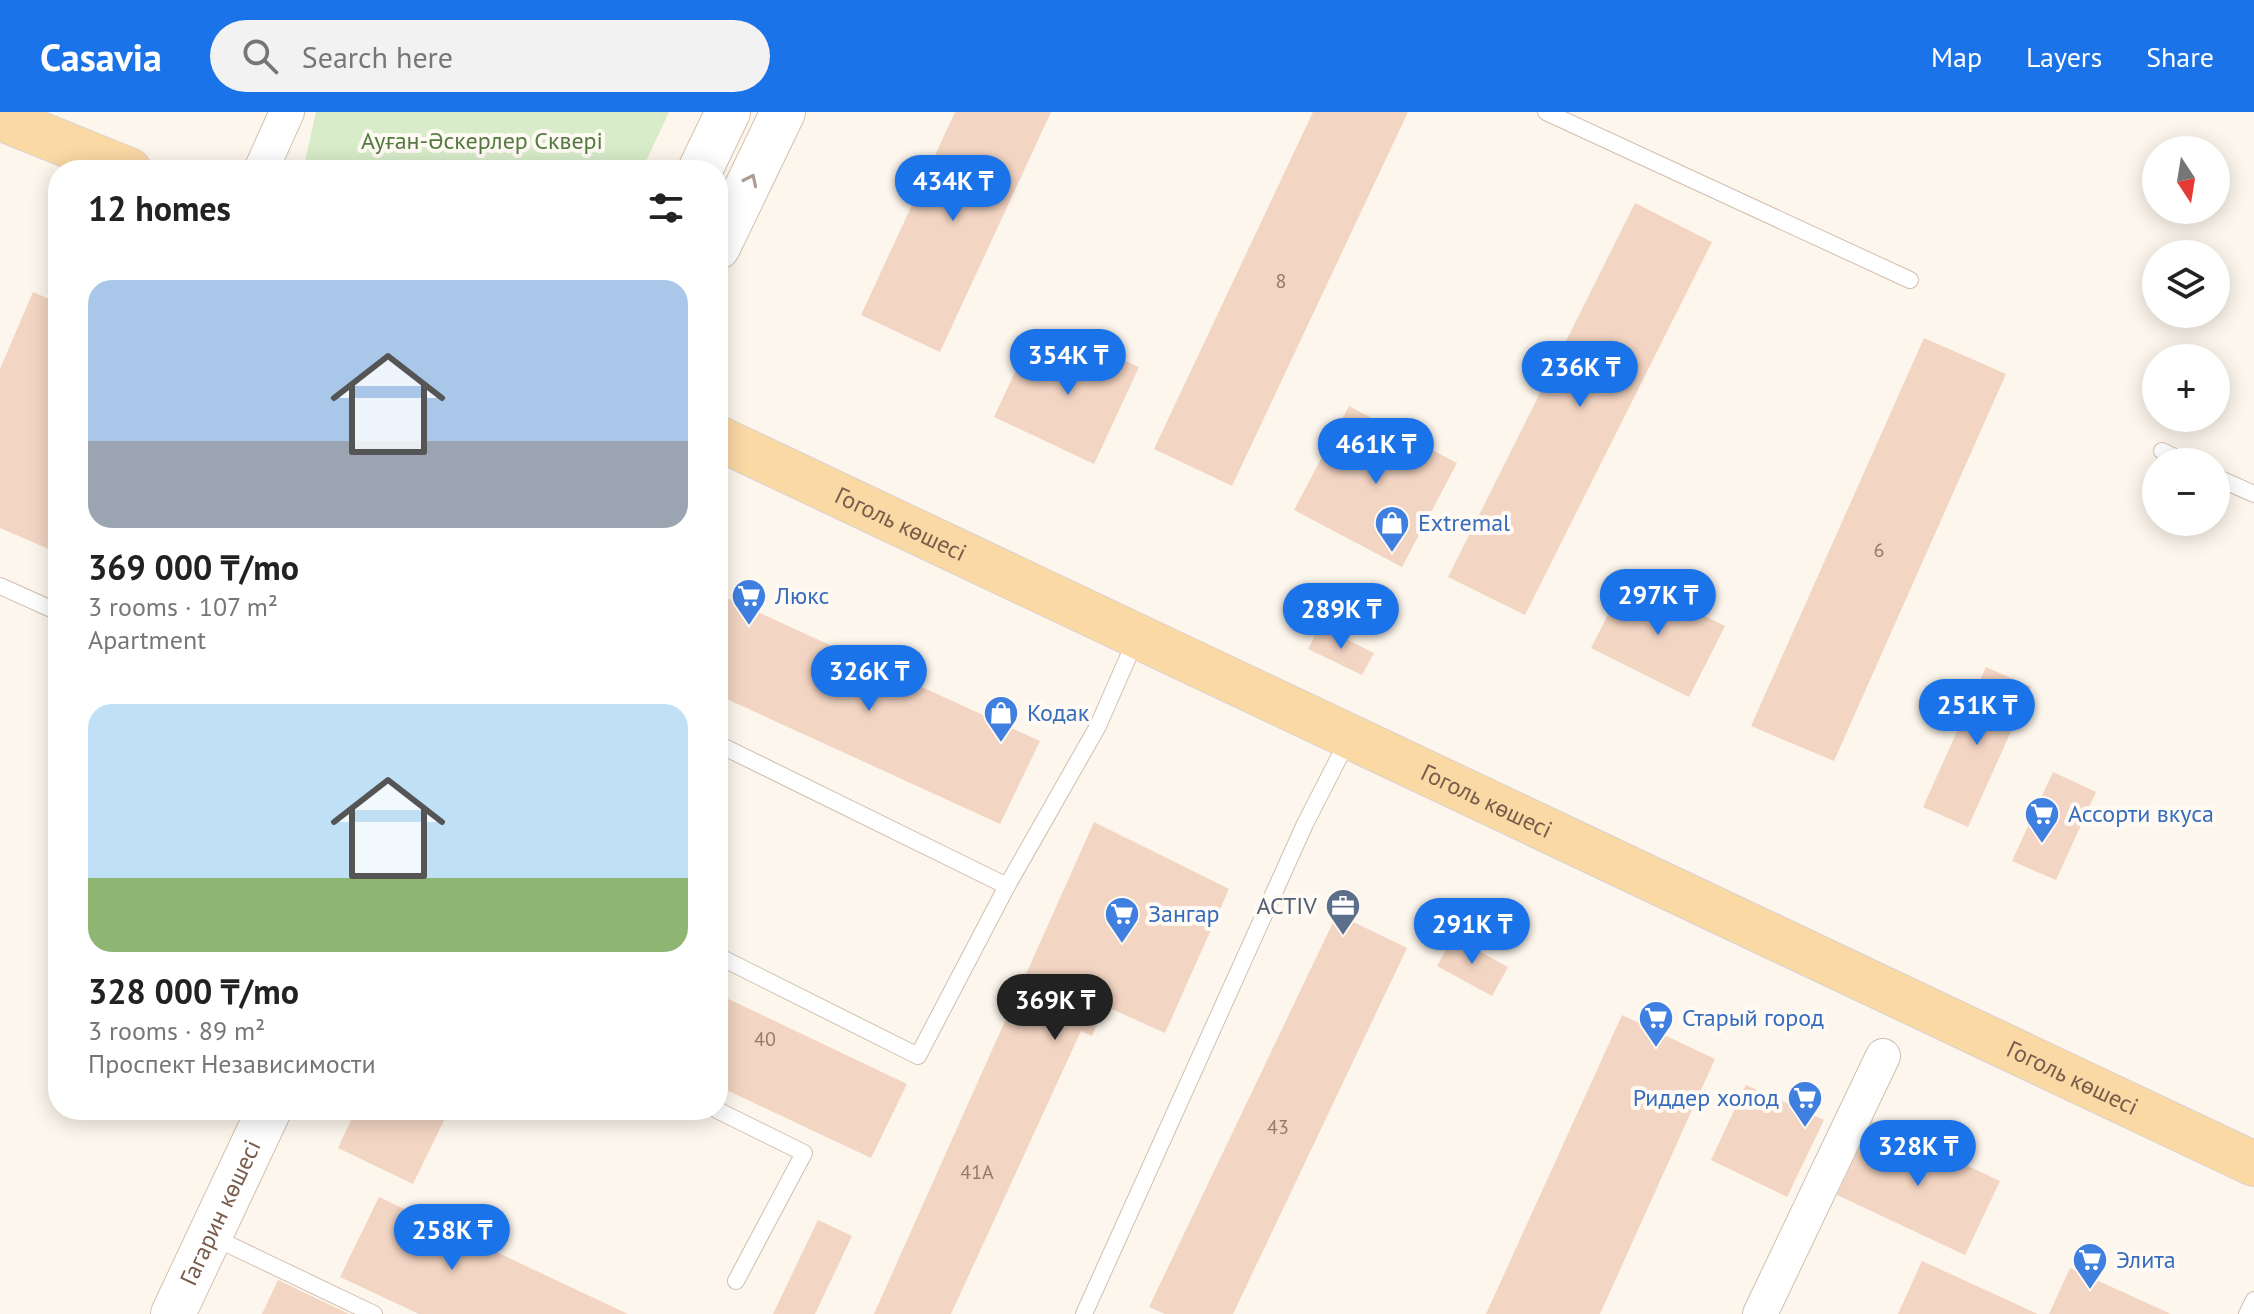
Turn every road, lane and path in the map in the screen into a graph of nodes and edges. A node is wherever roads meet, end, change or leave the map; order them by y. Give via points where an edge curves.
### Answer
1 (287, 112) edge
2 (728, 112) edge
3 (783, 112) edge
4 (1546, 112) edge
5 (0, 118) edge
6 (104, 160) edge
7 (265, 160) edge
8 (705, 160) edge
9 (728, 226) edge
10 (1910, 280) dead end
11 (728, 443) edge
12 (2230, 483) edge
13 (2254, 494) edge
14 (0, 586) edge
15 (48, 608) edge
16 (1137, 637) junction
17 (1350, 737) junction
18 (728, 749) edge
19 (1007, 886) junction
20 (728, 961) edge
21 (1883, 1056) dead end
22 (728, 1115) edge
23 (264, 1120) edge
24 (2254, 1164) edge
25 (210, 1235) junction
26 (736, 1281) dead end
27 (2254, 1300) edge
28 (173, 1314) edge
29 (374, 1314) edge
30 (1084, 1314) edge
31 (1760, 1314) edge
32 (2247, 1314) edge

1 - 7 street
2 - 8 street
9 -> 3 street
4 - 10 lane
5 - 6 main road
11 - 16 main road, Гоголь көшесі
12 - 13 lane
14 - 15 lane
16 - 17 main road, Гоголь көшесі
16 - 19 lane via 1098,726
17 - 24 main road, Гоголь көшесі
17 - 30 lane via 1305,824
18 - 19 lane
19 - 20 lane via 918,1056
21 - 31 street
22 - 26 lane via 804,1153
23 - 25 street, Гагарин көшесі
25 - 28 street, Гагарин көшесі
25 - 29 lane
27 - 32 lane

